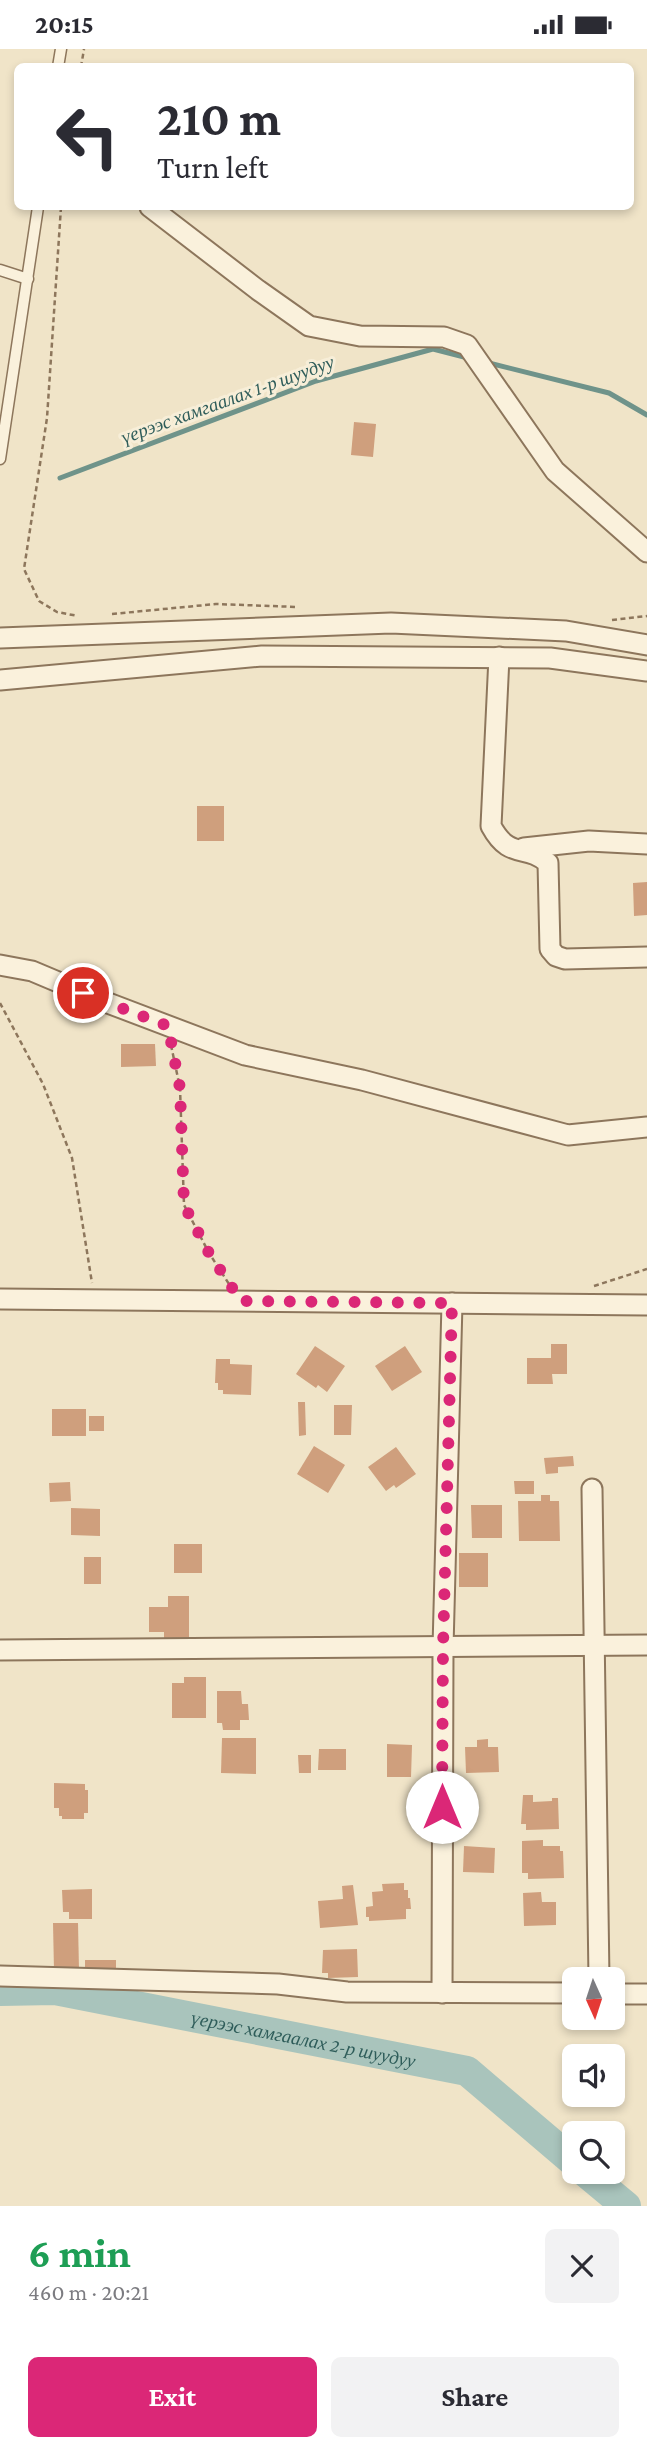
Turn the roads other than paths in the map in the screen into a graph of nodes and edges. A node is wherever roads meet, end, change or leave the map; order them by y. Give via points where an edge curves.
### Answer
1 (38, 210) edge
2 (154, 210) edge
3 (0, 270) edge
4 (28, 279) junction
5 (0, 459) edge
6 (647, 552) edge
7 (0, 638) edge
8 (647, 645) edge
9 (499, 657) junction
10 (647, 671) edge
11 (0, 680) edge
12 (647, 844) edge
13 (512, 849) junction
14 (647, 957) edge
15 (0, 965) edge
16 (647, 1127) edge
17 (0, 1299) edge
18 (452, 1303) junction
19 (647, 1305) edge
20 (592, 1489) dead end
21 (647, 1645) edge
22 (595, 1646) junction
23 (443, 1648) junction
24 (0, 1650) edge
25 (599, 1967) edge
26 (0, 1976) edge
27 (442, 1993) junction
28 (562, 1993) edge
29 (625, 1994) edge
30 (647, 1994) edge

1 - 4 lane
2 - 6 street via 309,326 360,336 444,337 467,345 555,471
3 - 4 lane
4 - 5 lane
7 - 8 street via 391,624 566,631
9 - 10 street via 550,658
9 - 11 street via 262,656
9 - 13 street via 491,826 499,840
12 - 13 street via 589,841
13 - 14 street via 538,855 548,863 550,949 556,956
15 - 16 street via 32,971 245,1055 568,1135
17 - 18 street
18 - 19 street
18 - 23 street
20 - 22 street
21 - 22 street
22 - 23 street
22 - 25 street
23 - 24 street
23 - 27 street
26 - 27 street
27 - 28 street
29 - 30 street

